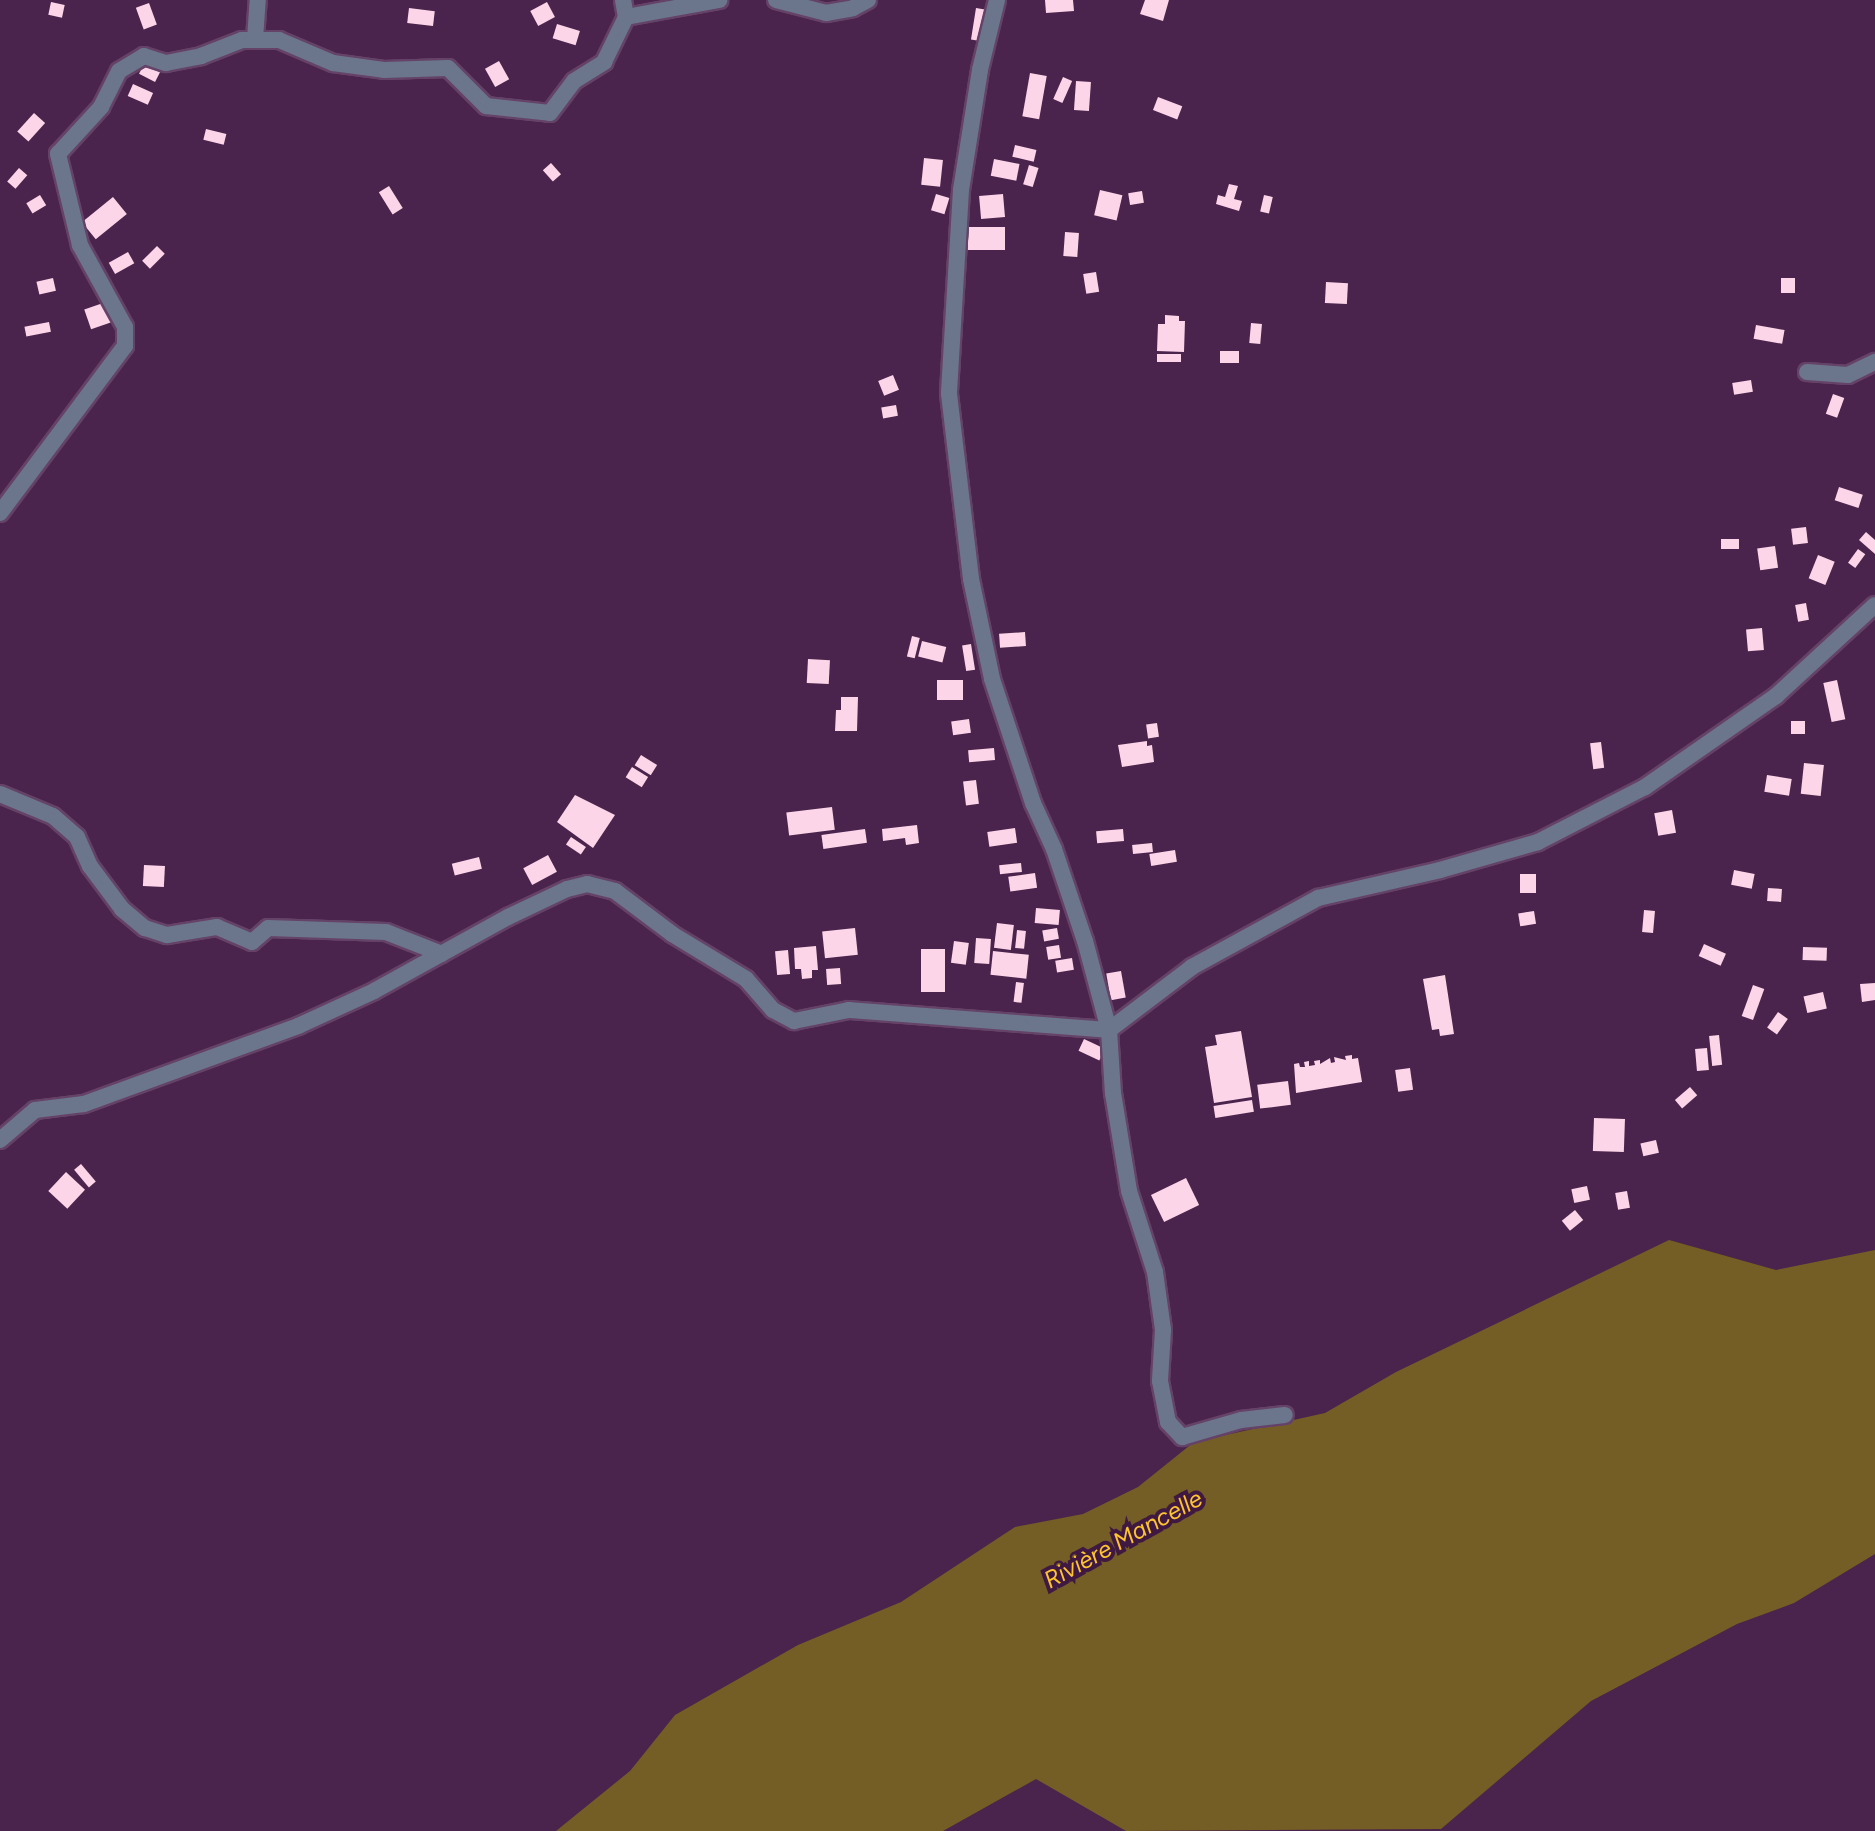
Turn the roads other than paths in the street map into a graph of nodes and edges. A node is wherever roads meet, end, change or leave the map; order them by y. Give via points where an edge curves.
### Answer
1 (258, 0) edge
2 (719, 0) edge
3 (776, 0) edge
4 (868, 0) edge
5 (997, 0) edge
6 (624, 8) edge
7 (255, 39) junction
8 (1875, 362) edge
9 (1807, 372) dead end
10 (0, 513) edge
11 (1875, 605) edge
12 (0, 794) edge
13 (442, 954) junction
14 (1109, 1030) junction
15 (0, 1140) edge
16 (1285, 1415) dead end

1 - 7 street
2 - 6 street
3 - 4 street via 826,13
5 - 14 street via 961,190 949,394 958,483 992,679 1085,941
6 - 7 street via 604,62 574,81 550,113 486,106 448,68 384,70 333,63 279,40
7 - 10 street via 166,63 144,56 119,71 101,107 58,154 80,245 125,327 125,346
8 - 9 street via 1848,375
11 - 14 street via 1776,696 1645,787 1538,842 1318,898 1192,967
12 - 13 street via 53,816 77,837 90,866 122,909 145,928 167,935 217,927 252,942 268,928 386,932
13 - 14 street via 508,917 587,884 615,891 746,979 773,1010 794,1021 849,1010
13 - 15 street via 298,1026 84,1104 35,1110
14 - 16 street via 1129,1191 1155,1272 1163,1330 1160,1381 1168,1422 1182,1437 1241,1420

